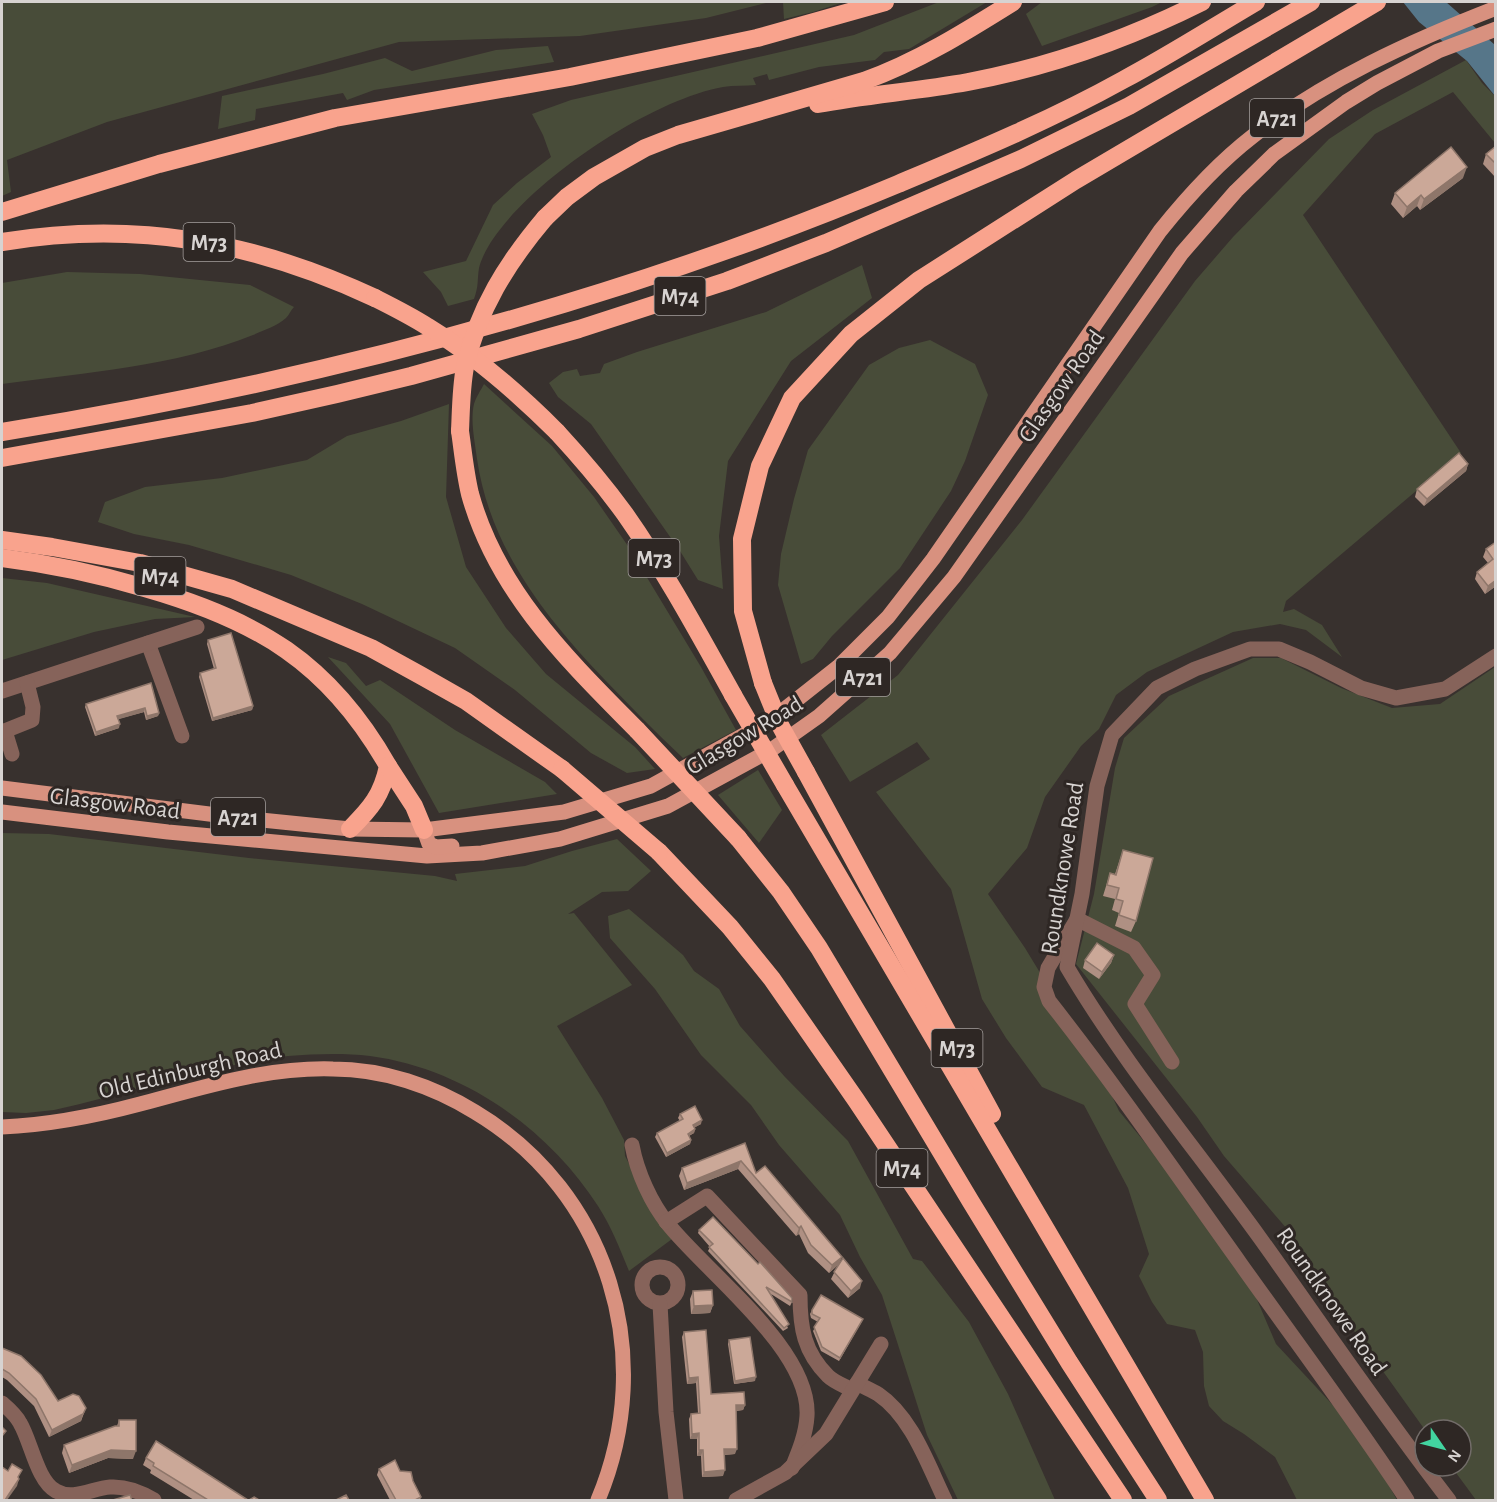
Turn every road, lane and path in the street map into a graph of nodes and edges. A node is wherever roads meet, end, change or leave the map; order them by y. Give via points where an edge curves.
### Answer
1 (885, 2) edge
2 (1013, 2) edge
3 (1202, 2) edge
4 (1256, 2) edge
5 (1311, 2) edge
6 (1377, 2) edge
7 (1489, 11) edge
8 (1495, 30) edge
9 (730, 120) junction
10 (2, 212) edge
11 (2, 242) edge
12 (2, 432) edge
13 (2, 458) edge
14 (2, 540) edge
15 (2, 550) edge
16 (2, 558) edge
17 (314, 623) junction
18 (197, 627) dead end
19 (148, 643) junction
20 (1496, 656) edge
21 (27, 683) junction
22 (2, 691) edge
23 (3, 732) edge
24 (182, 736) dead end
25 (12, 754) dead end
26 (388, 766) junction
27 (2, 788) edge
28 (2, 812) edge
29 (350, 829) junction
30 (423, 830) junction
31 (560, 839) junction
32 (1077, 920) junction
33 (1172, 1062) dead end
34 (2, 1127) edge
35 (632, 1145) dead end
36 (666, 1222) junction
37 (660, 1304) dead end
38 (1104, 1325) junction
39 (881, 1344) dead end
40 (855, 1387) junction
41 (2, 1403) edge
42 (789, 1471) junction
43 (53, 1496) edge
44 (154, 1500) edge
45 (598, 1500) edge
46 (676, 1500) edge
47 (736, 1500) edge
48 (945, 1500) edge
49 (1123, 1500) edge
50 (1158, 1500) edge
51 (1205, 1500) edge
52 (1407, 1500) edge
53 (1449, 1500) edge

1 - 10 highway via 757,39 335,118 159,164
2 - 9 highway, M74 via 889,72
3 - 9 highway, M74 via 1126,37 1014,72
4 - 12 highway, M74 via 1122,81 990,144 815,219 665,272 522,318 358,362 244,388
5 - 13 highway, M74 via 1129,106 1021,159 727,281 579,329 411,376 252,413
6 - 38 highway, M73, bridge via 1076,180 919,280 851,334 792,398 760,466 742,539 743,611 763,683 780,725
7 - 30 main road, Glasgow Road / A721 via 1420,39 1338,81 1251,137 1201,183 1160,231 909,590 862,644 807,693 738,740 651,786 564,812
8 - 31 main road, Glasgow Road / A721 via 1438,51 1377,83 1274,154 1236,191 1182,253 954,577 890,652 819,716 771,750 668,806
9 - 50 highway, M74, bridge via 678,135 618,162 567,197 508,264 482,313 465,368 460,431 470,494 487,541 538,625 738,838 781,892
11 - 38 highway, M73, bridge via 68,234 122,234 207,241 282,260 340,282 428,326 506,384 558,432 624,513 653,557
14 - 17 highway, M74 via 52,546 199,578
15 - 17 highway, M74 via 124,567
16 - 26 highway via 110,578 175,596 244,624 284,648 321,678 357,716
17 - 49 highway, M74, bridge via 371,648 466,701 562,769 659,852 730,927 772,979 856,1100
18 - 19 street
19 - 21 street
19 - 24 street
20 - 32 street, Roundknowe Road via 1445,689 1396,698 1361,688 1279,649 1250,649 1157,688 1112,735 1096,786
21 - 22 street
21 - 23 street via 32,720
23 - 25 street
26 - 29 highway via 377,799
26 - 30 highway via 414,806
27 - 29 main road, Glasgow Road / A721
28 - 31 main road, Glasgow Road / A721 via 427,856 482,853
29 - 30 main road, Glasgow Road / A721
30 - 31 main road via 429,844 436,847
32 - 33 street via 1134,948 1153,975 1135,1004
32 - 52 street via 1048,968 1044,987 1050,1001 1359,1426
32 - 53 street, Roundknowe Road via 1067,967 1095,1015
34 - 45 main road, Old Edinburgh Road via 86,1117 231,1079 304,1069 353,1070 402,1079 451,1098 486,1118 520,1145 566,1194 601,1254 614,1297 623,1351 622,1411 607,1479
35 - 36 street via 640,1177
36 - 40 street via 707,1196 800,1295 807,1349 829,1378
36 - 42 street via 776,1339 804,1387 807,1414 803,1440
37 - 46 street
38 - 51 highway, M73
39 - 40 street
40 - 42 street via 826,1434
40 - 48 street via 879,1395 897,1412
41 - 43 street via 19,1420
42 - 47 street
43 - 44 street via 120,1487

